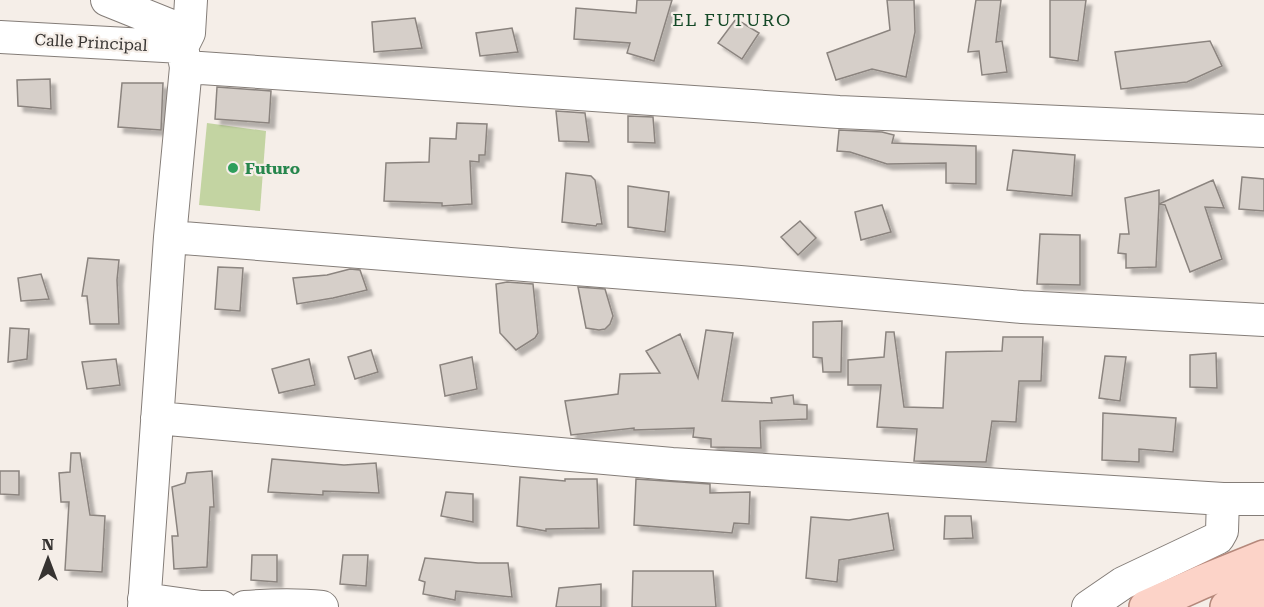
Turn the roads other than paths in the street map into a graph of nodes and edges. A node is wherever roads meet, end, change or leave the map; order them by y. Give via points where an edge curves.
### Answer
1 (107, 0) edge
2 (191, 0) edge
3 (0, 37) edge
4 (186, 49) junction
5 (1264, 131) edge
6 (170, 237) junction
7 (1264, 320) edge
8 (157, 418) junction
9 (1223, 499) junction
10 (1264, 499) edge
11 (1264, 557) edge
12 (1264, 590) edge
13 (144, 603) edge
14 (222, 607) edge
15 (244, 607) edge
16 (322, 607) edge
17 (1088, 607) edge
18 (1146, 607) edge
19 (1227, 607) edge

1 - 4 street
2 - 4 street
3 - 4 street, Calle Principal
4 - 5 street, Calle Principal via 839,112
4 - 6 street
6 - 7 street via 1022,307
6 - 8 street
8 - 9 street via 672,464
8 - 13 street
9 - 10 street
9 - 17 street via 1218,538 1123,583
11 - 18 main road
12 - 19 main road
13 - 14 street
15 - 16 street

